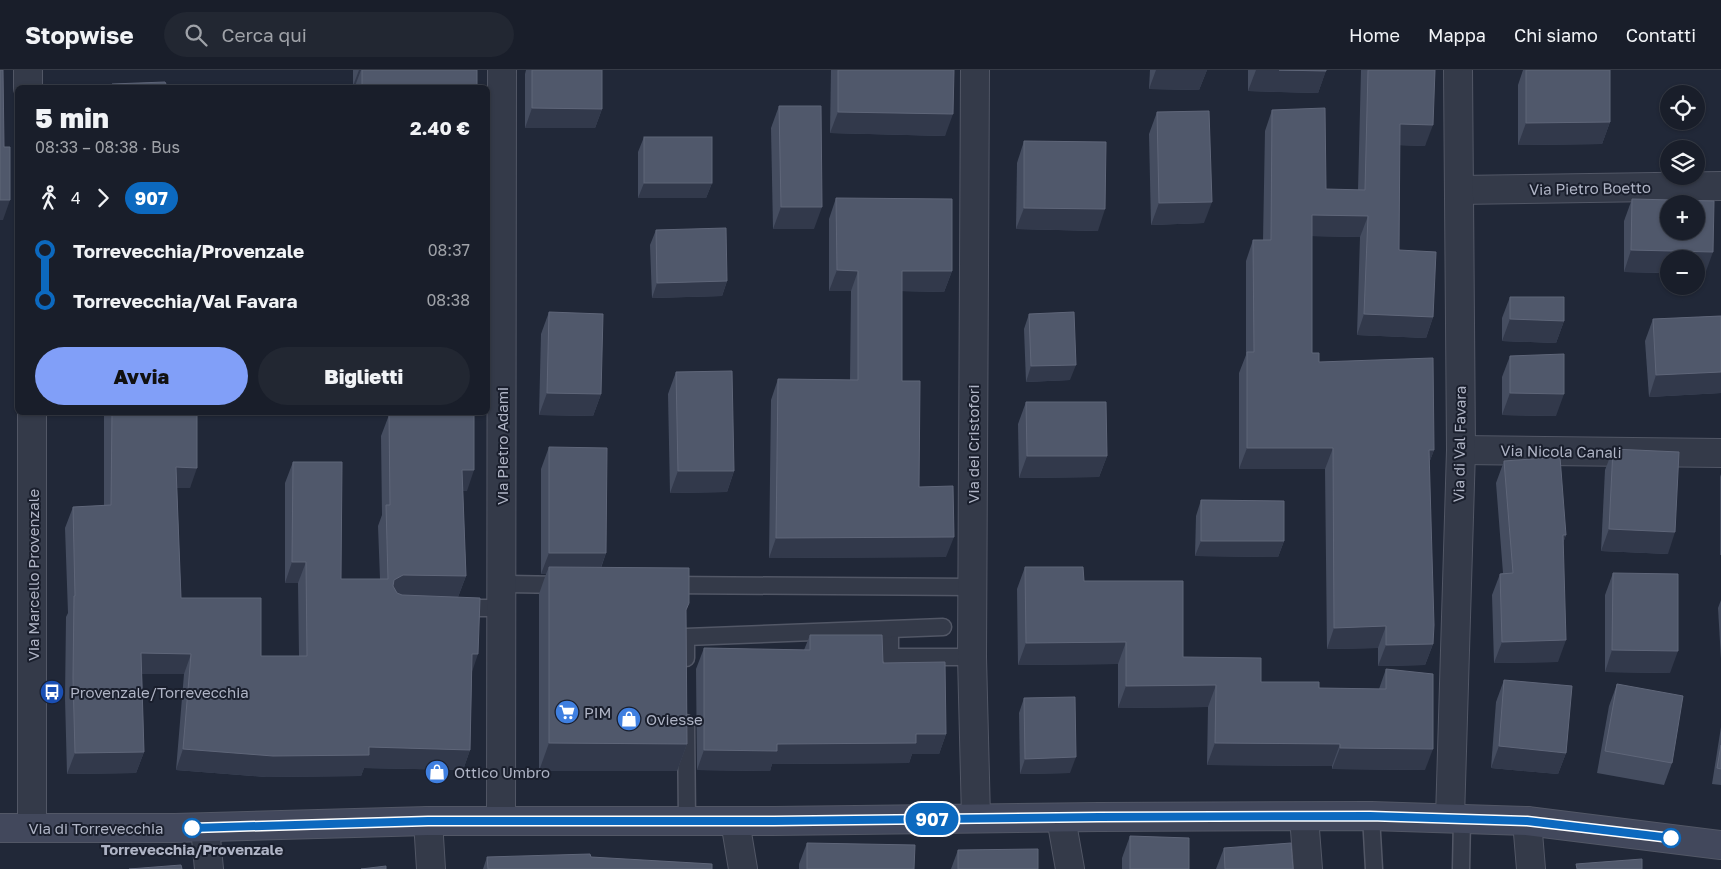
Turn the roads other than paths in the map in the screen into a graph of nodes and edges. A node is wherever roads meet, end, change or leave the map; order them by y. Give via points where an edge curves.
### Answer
1 (28, 70) edge
2 (502, 70) edge
3 (975, 70) edge
4 (1458, 70) edge
5 (28, 85) edge
6 (1721, 186) edge
7 (1459, 190) junction
8 (32, 415) edge
9 (1461, 450) junction
10 (1721, 453) edge
11 (580, 585) edge
12 (648, 585) edge
13 (972, 587) junction
14 (501, 596) junction
15 (442, 608) edge
16 (943, 627) dead end
17 (890, 630) junction
18 (972, 657) junction
19 (686, 676) edge
20 (686, 706) edge
21 (1370, 816) junction
22 (1304, 817) junction
23 (976, 818) junction
24 (1061, 818) junction
25 (1456, 818) junction
26 (428, 821) junction
27 (501, 821) junction
28 (687, 821) junction
29 (735, 821) junction
30 (1527, 821) junction
31 (0, 828) edge
32 (32, 828) junction
33 (205, 828) junction
34 (1721, 845) edge
35 (209, 869) edge
36 (431, 869) edge
37 (743, 869) edge
38 (1070, 869) edge
39 (1308, 869) edge
40 (1374, 869) edge
41 (1461, 869) edge
42 (1531, 869) edge

1 - 5 street
2 - 14 street, Via Pietro Adami
3 - 13 street, Via dei Cristofori
4 - 7 street, Via di Val Favara
6 - 7 street, Via Pietro Boetto
7 - 9 street, Via di Val Favara
8 - 32 street, Via Marcello Provenzale
9 - 10 street, Via Nicola Canali
9 - 25 street, Via di Val Favara
11 - 14 lane
12 - 13 lane
13 - 18 street, Via dei Cristofori
14 - 15 lane
14 - 27 street, Via Pietro Adami
16 - 17 lane
17 - 18 lane via 890,657
17 - 19 lane via 686,638
18 - 23 street, Via dei Cristofori
20 - 28 lane
21 - 22 main road, Via di Torrevecchia
21 - 25 main road, Via di Torrevecchia
21 - 40 lane
22 - 24 main road, Via di Torrevecchia
22 - 39 street
23 - 24 main road, Via di Torrevecchia
23 - 29 main road, Via di Torrevecchia
24 - 38 street
25 - 30 main road, Via di Torrevecchia
25 - 41 lane
26 - 27 main road, Via di Torrevecchia
26 - 33 main road, Via di Torrevecchia
26 - 36 street
27 - 28 main road, Via di Torrevecchia
28 - 29 main road, Via di Torrevecchia
29 - 37 street
30 - 34 main road, Via di Torrevecchia
30 - 42 street
31 - 32 main road, Via di Torrevecchia
32 - 33 main road, Via di Torrevecchia
33 - 35 street

